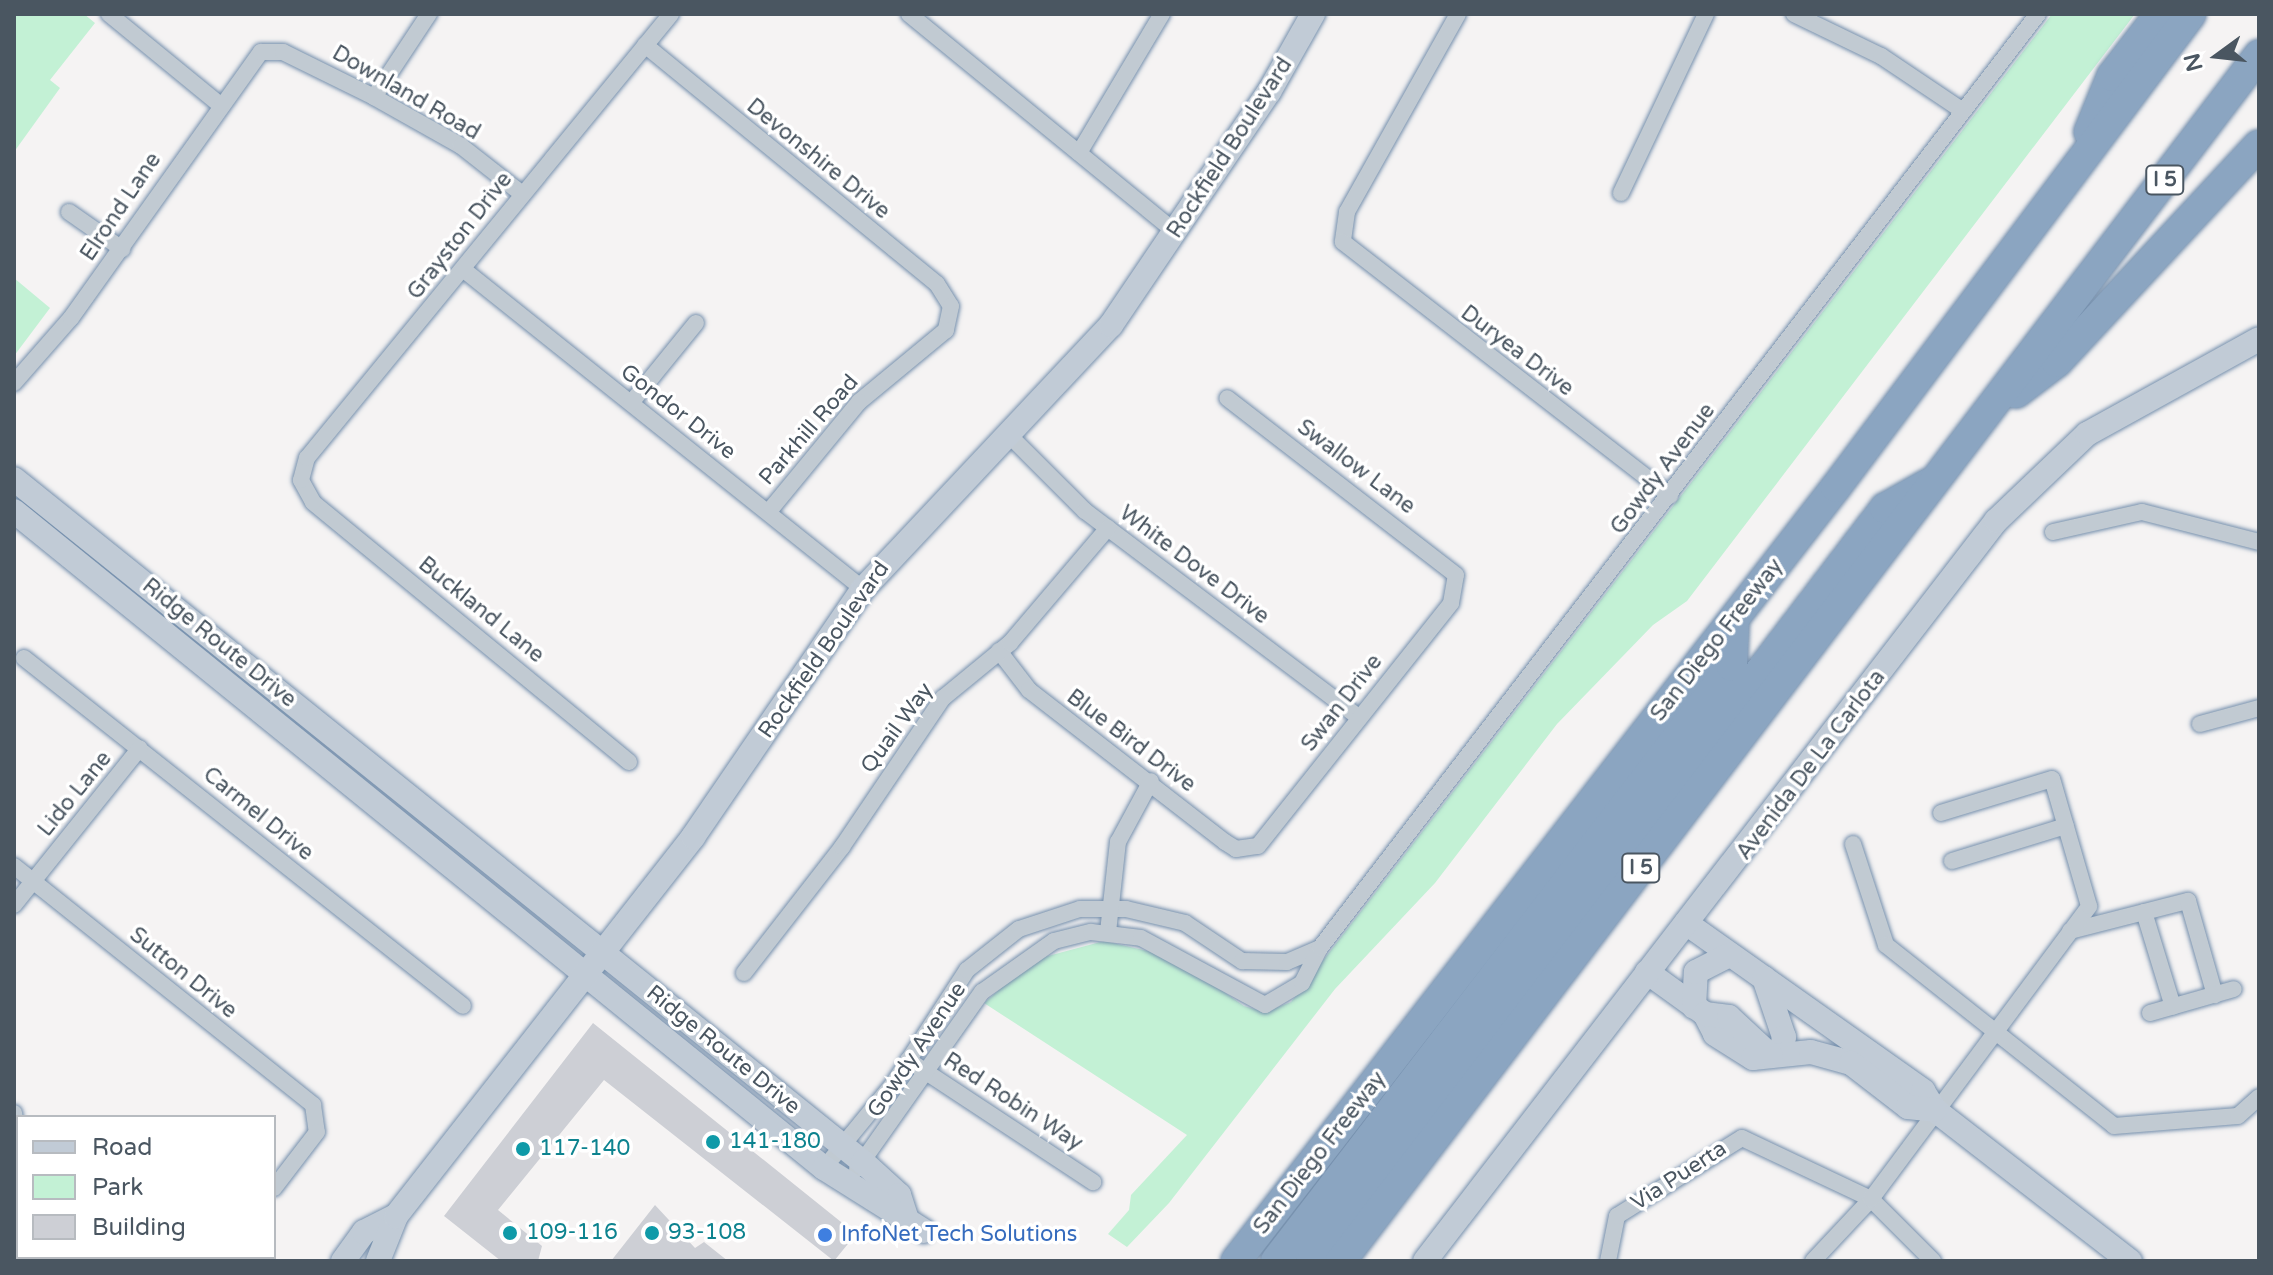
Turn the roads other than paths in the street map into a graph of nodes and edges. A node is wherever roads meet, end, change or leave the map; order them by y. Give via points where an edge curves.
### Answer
1 (109, 14) edge
2 (429, 14) edge
3 (671, 14) edge
4 (909, 14) edge
5 (1162, 14) edge
6 (1313, 14) edge
7 (1458, 14) edge
8 (1706, 14) edge
9 (1794, 14) edge
10 (2038, 14) edge
11 (2160, 14) edge
12 (2191, 14) edge
13 (645, 45) junction
14 (261, 52) joint
15 (2259, 55) edge
16 (374, 97) junction
17 (219, 104) junction
18 (1963, 111) junction
19 (2259, 145) edge
20 (1079, 153) junction
21 (2074, 171) junction
22 (521, 193) junction
23 (1621, 193) dead end
24 (69, 212) dead end
25 (1177, 233) junction
26 (122, 249) junction
27 (464, 270) junction
28 (952, 314) joint
29 (696, 323) dead end
30 (2259, 339) edge
31 (14, 383) edge
32 (1227, 398) dead end
33 (631, 403) junction
34 (1992, 411) junction
35 (1012, 438) junction
36 (1942, 476) junction
37 (14, 479) edge
38 (305, 492) joint
39 (1670, 496) junction
40 (14, 511) edge
41 (769, 511) junction
42 (1108, 528) junction
43 (2053, 532) dead end
44 (2259, 542) edge
45 (1456, 575) joint
46 (863, 589) junction
47 (1734, 620) junction
48 (999, 651) junction
49 (24, 658) dead end
50 (2259, 708) edge
51 (1358, 717) junction
52 (2200, 724) dead end
53 (140, 748) junction
54 (629, 762) dead end
55 (1151, 781) junction
56 (1941, 813) dead end
57 (2066, 826) junction
58 (1853, 844) dead end
59 (1248, 850) joint
60 (1952, 861) dead end
61 (14, 866) edge
62 (33, 881) junction
63 (14, 905) edge
64 (1109, 909) junction
65 (2144, 912) junction
66 (1686, 923) junction
67 (2070, 931) junction
68 (1108, 932) junction
69 (1320, 948) junction
70 (599, 949) junction
71 (1730, 955) junction
72 (583, 970) junction
73 (1647, 972) junction
74 (744, 973) dead end
75 (1764, 978) junction
76 (2234, 989) dead end
77 (2215, 995) junction
78 (463, 1006) dead end
79 (2173, 1007) junction
80 (1700, 1011) junction
81 (2150, 1013) dead end
82 (1992, 1031) junction
83 (1776, 1055) junction
84 (908, 1060) junction
85 (930, 1075) junction
86 (2259, 1097) edge
87 (1935, 1110) junction
88 (842, 1146) junction
89 (863, 1162) junction
90 (824, 1168) junction
91 (1093, 1182) dead end
92 (845, 1184) junction
93 (276, 1185) edge
94 (1871, 1199) junction
95 (396, 1216) junction
96 (343, 1261) edge
97 (378, 1261) edge
98 (1236, 1261) edge
99 (1276, 1261) edge
100 (1311, 1261) edge
101 (1341, 1261) edge
102 (1425, 1261) edge
103 (1608, 1261) edge
104 (1813, 1261) edge
105 (1933, 1261) edge
106 (2130, 1261) edge

1 - 17 street
2 - 16 street
3 - 13 street, Grayston Drive
4 - 20 street
5 - 20 street
6 - 25 main road, Rockfield Boulevard
7 - 39 street, Duryea Drive via 1347,212 1341,237
8 - 23 street
9 - 18 street via 1881,56
10 - 18 street, Gowdy Avenue
11 - 21 highway via 2112,76
12 - 21 highway, San Diego Freeway
13 - 22 street, Grayston Drive
13 - 28 street, Devonshire Drive via 937,284
14 - 16 street, Downland Road via 283,52
14 - 17 street, Elrond Lane
15 - 34 highway, I 5
16 - 22 street, Downland Road via 461,146
17 - 26 street, Elrond Lane
18 - 39 street, Gowdy Avenue
19 - 34 highway via 2057,362
20 - 25 street
21 - 47 highway, San Diego Freeway
22 - 27 street, Grayston Drive
24 - 26 street
25 - 35 main road, Rockfield Boulevard via 1097,343
26 - 31 street, Elrond Lane
27 - 33 street, Gondor Drive
27 - 38 street, Grayston Drive via 307,458
28 - 41 street, Parkhill Road via 946,330 859,402
29 - 33 street
30 - 66 main road, Avenida De La Carlota via 2127,406 2037,476
32 - 45 street, Swallow Lane
33 - 41 street, Gondor Drive
34 - 36 highway, I 5
35 - 42 street, White Dove Drive
35 - 46 main road, Rockfield Boulevard
36 - 100 highway via 1885,508
36 - 101 highway, I 5
37 - 70 main road, Ridge Route Drive
38 - 54 street, Buckland Lane
39 - 69 street, Gowdy Avenue
40 - 72 main road, Ridge Route Drive
41 - 46 street, Gondor Drive
42 - 48 street, Quail Way
42 - 51 street, White Dove Drive
43 - 44 street via 2142,512
45 - 51 street, Swan Drive via 1451,603
46 - 70 main road, Rockfield Boulevard via 693,837
47 - 98 highway, San Diego Freeway
47 - 99 highway via 1732,666
48 - 55 street, Blue Bird Drive via 1029,690
48 - 74 street, Quail Way via 934,709 842,847
49 - 53 street, Carmel Drive
50 - 52 street
51 - 59 street, Swan Drive
53 - 62 street, Lido Lane
53 - 78 street, Carmel Drive
55 - 59 street, Blue Bird Drive via 1236,849
55 - 64 street via 1118,842
56 - 57 street via 2052,779
57 - 60 street
57 - 67 street via 2089,906
58 - 82 street via 1886,945
61 - 62 street, Sutton Drive
62 - 63 street, Lido Lane
62 - 93 street, Sutton Drive via 301,1095 319,1118
64 - 68 street
64 - 69 street, Gowdy Avenue via 1174,919 1242,961 1262,965
64 - 84 street, Gowdy Avenue via 1054,914 992,946 946,997
65 - 67 street
65 - 77 street via 2188,901
65 - 79 street
66 - 71 main road
66 - 73 main road, Avenida De La Carlota
67 - 82 street
68 - 69 street, Gowdy Avenue via 1167,946 1265,1005 1302,983
68 - 85 street, Gowdy Avenue via 1054,941 1004,972 982,992
70 - 72 main road, Rockfield Boulevard
70 - 88 main road, Ridge Route Drive
71 - 75 main road
71 - 80 main road via 1696,972
72 - 90 main road, Ridge Route Drive
72 - 95 main road, Rockfield Boulevard
73 - 80 main road
73 - 102 main road, Avenida De La Carlota
75 - 83 main road via 1784,1037
75 - 87 main road via 1923,1091
76 - 77 street
77 - 79 street
79 - 81 street
80 - 83 main road via 1734,1048 1753,1058
82 - 86 street via 2114,1126 2238,1116
82 - 87 street
83 - 87 main road via 1811,1052 1851,1063 1908,1107
84 - 85 street, Red Robin Way
84 - 88 street, Gowdy Avenue
85 - 89 street, Gowdy Avenue
85 - 91 street, Red Robin Way
87 - 94 street
87 - 106 main road
88 - 89 main road, Ridge Route Drive
88 - 90 street, Gowdy Avenue
89 - 92 street, Gowdy Avenue
89 - 92 main road, Ridge Route Drive via 899,1195 915,1224 886,1213
90 - 92 main road, Ridge Route Drive
94 - 103 street, Via Puerta via 1742,1138 1617,1216
94 - 104 street
94 - 105 street, Via Puerta
95 - 96 main road, Rockfield Boulevard via 364,1232
95 - 97 main road, Rockfield Boulevard

